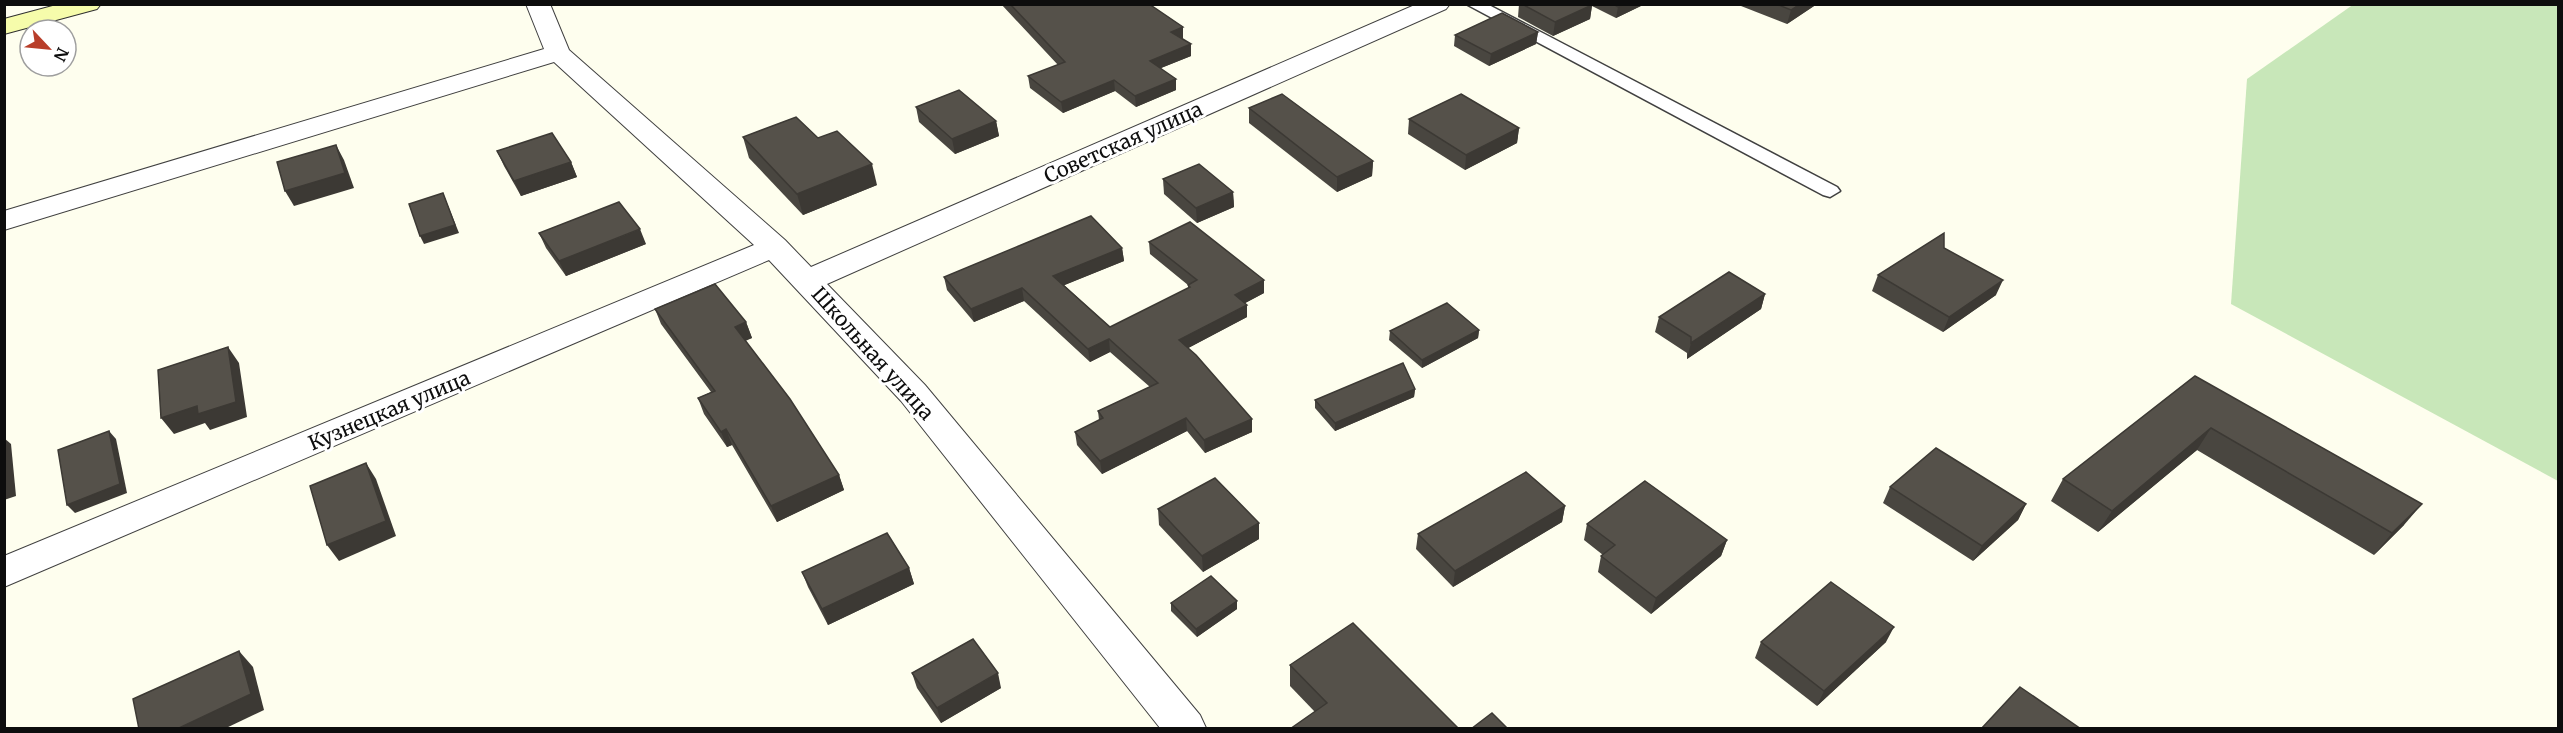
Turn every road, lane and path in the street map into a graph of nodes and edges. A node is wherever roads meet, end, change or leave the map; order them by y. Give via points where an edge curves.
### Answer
1 (89, 4) edge
2 (538, 4) edge
3 (1438, 4) edge
4 (1474, 4) edge
5 (4, 27) edge
6 (558, 53) junction
7 (1830, 190) dead end
8 (4, 221) edge
9 (774, 247) junction
10 (808, 280) junction
11 (4, 572) edge
12 (1185, 729) edge

1 - 5 street
2 - 6 street, Школьная улица
3 - 10 street, Советская улица
4 - 7 lane
6 - 8 street
6 - 9 street, Школьная улица
9 - 10 street, Школьная улица
9 - 11 street, Кузнецкая улица
10 - 12 street, Школьная улица via 913,393

